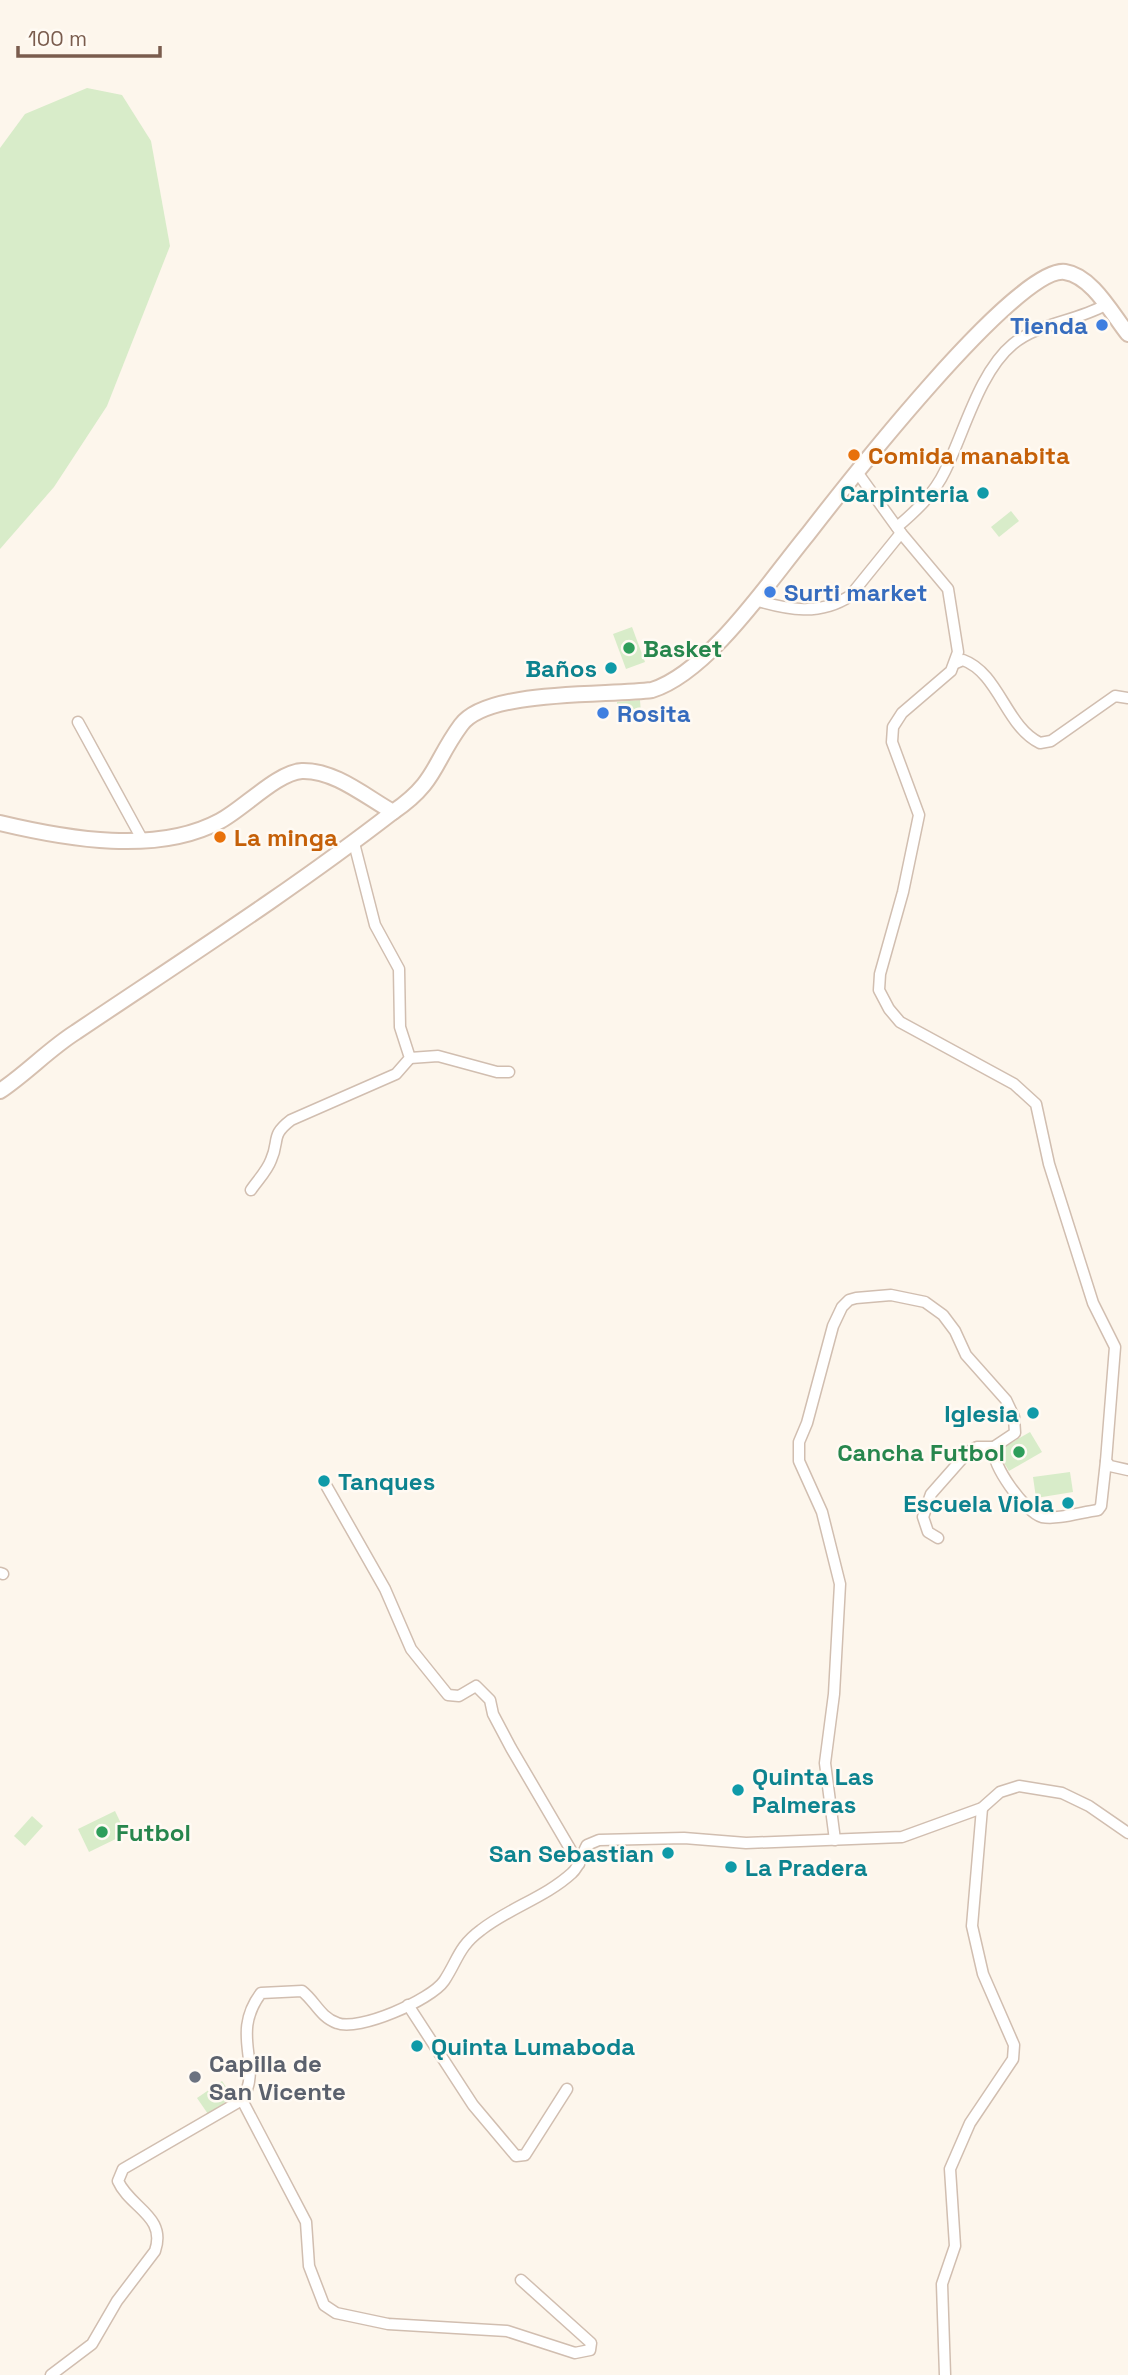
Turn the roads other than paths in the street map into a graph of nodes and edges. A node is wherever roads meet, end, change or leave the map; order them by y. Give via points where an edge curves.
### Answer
1 (1105, 305) junction
2 (1128, 334) edge
3 (857, 472) junction
4 (899, 530) junction
5 (755, 600) junction
6 (956, 663) junction
7 (1128, 698) edge
8 (78, 722) dead end
9 (393, 812) junction
10 (0, 823) edge
11 (142, 839) junction
12 (354, 843) junction
13 (410, 1058) junction
14 (509, 1072) dead end
15 (0, 1091) edge
16 (251, 1190) dead end
17 (994, 1447) junction
18 (1106, 1461) junction
19 (1128, 1470) edge
20 (327, 1487) dead end
21 (938, 1538) dead end
22 (982, 1808) junction
23 (1128, 1833) edge
24 (835, 1840) junction
25 (579, 1864) junction
26 (408, 2005) junction
27 (567, 2089) dead end
28 (242, 2100) junction
29 (521, 2280) dead end
30 (51, 2375) edge
31 (945, 2375) edge

1 - 2 street
1 - 3 street via 1073,275 1045,275 992,319
1 - 4 street via 1082,318 1030,332 1010,346 978,398 936,488
3 - 4 street
3 - 5 street
4 - 5 street via 841,602 789,610
4 - 6 street via 948,589 956,625
5 - 9 street via 690,670 669,685 627,694 571,695 480,708 461,724 431,779
6 - 7 street via 971,664 1016,722 1040,743 1051,741 1115,696
6 - 18 street via 893,727 892,742 919,815 880,990 900,1022 1014,1084 1036,1104 1049,1164 1086,1280 1115,1347
8 - 11 street
9 - 11 street via 324,774 304,771 283,777 251,802 203,829
9 - 12 street
10 - 11 street via 104,842
12 - 13 street via 375,925 399,969 400,1027
12 - 15 street via 173,970 73,1033
13 - 14 street via 438,1056
13 - 16 street via 396,1074 279,1129 271,1160
17 - 18 street via 994,1462 1025,1506 1044,1517 1098,1510
17 - 21 street via 968,1452 931,1494 923,1517 928,1532
17 - 24 street via 1015,1433 1014,1417 1006,1400 966,1355 943,1315 925,1302 902,1296 849,1300 833,1326 799,1443 799,1461 822,1512 839,1584 834,1695 825,1763
18 - 19 street
20 - 25 street via 385,1589 411,1649 448,1695 459,1696 476,1686 490,1700 511,1748
22 - 23 street via 1000,1792 1030,1786 1062,1793
22 - 24 street via 902,1837
22 - 31 street via 972,1926 983,1974 1014,2045 1013,2059 970,2123 950,2169 955,2246 942,2284
24 - 25 street via 746,1843 621,1838 587,1845
25 - 26 street via 552,1888 514,1907 464,1942 438,1989
26 - 27 street via 473,2105 516,2156 525,2155
26 - 28 street via 364,2023 344,2025 324,2016 302,1991 261,1993 246,2024 251,2070
28 - 29 street via 306,2222 314,2286 335,2314 388,2324 507,2331 575,2353 590,2350 591,2343
28 - 30 street via 122,2169 120,2186 150,2215 158,2242 92,2344

